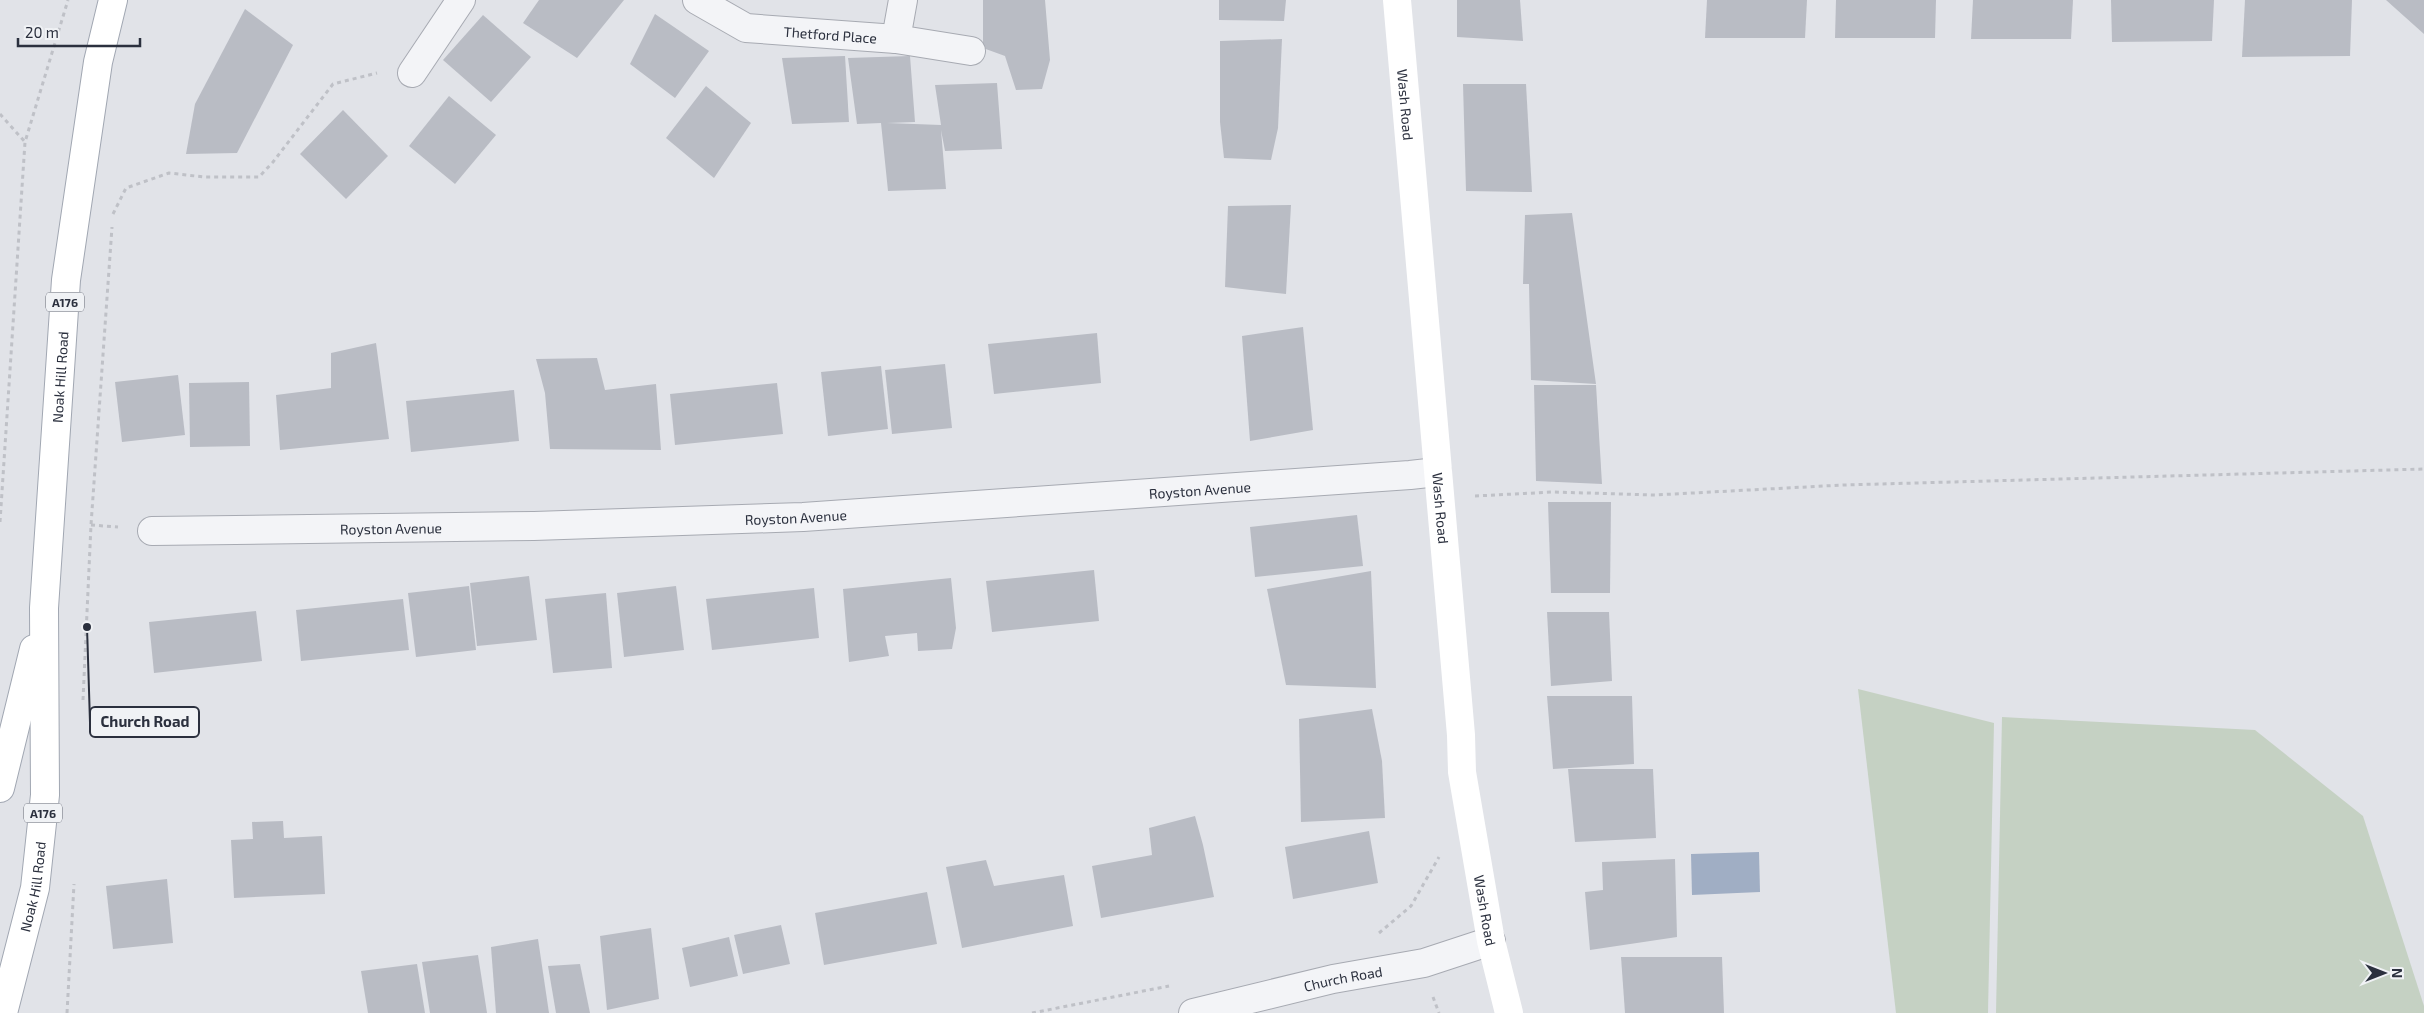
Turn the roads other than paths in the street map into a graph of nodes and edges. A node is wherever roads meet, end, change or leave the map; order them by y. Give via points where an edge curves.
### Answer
1 (113, 0) edge
2 (461, 0) edge
3 (697, 0) edge
4 (903, 0) edge
5 (1397, 0) edge
6 (896, 39) junction
7 (971, 50) dead end
8 (412, 73) road end
9 (1438, 485) junction
10 (152, 531) dead end
11 (44, 608) junction
12 (0, 788) edge
13 (1491, 941) junction
14 (3, 1013) edge
15 (1193, 1013) edge
16 (1510, 1013) edge

1 - 11 main road, Noak Hill Road / A176 via 98,62 66,280
2 - 8 street
3 - 6 street, Thetford Place via 746,28
4 - 6 street
5 - 9 main road, Wash Road
6 - 7 street, Thetford Place
9 - 10 street, Royston Avenue via 1410,476 803,517 534,526
9 - 13 main road, Wash Road via 1462,772
11 - 12 main road, Noak Hill Road / A176
11 - 14 main road, Noak Hill Road / A176 via 45,795 35,888
13 - 15 street, Church Road via 1424,963 1333,979
13 - 16 main road, Wash Road

